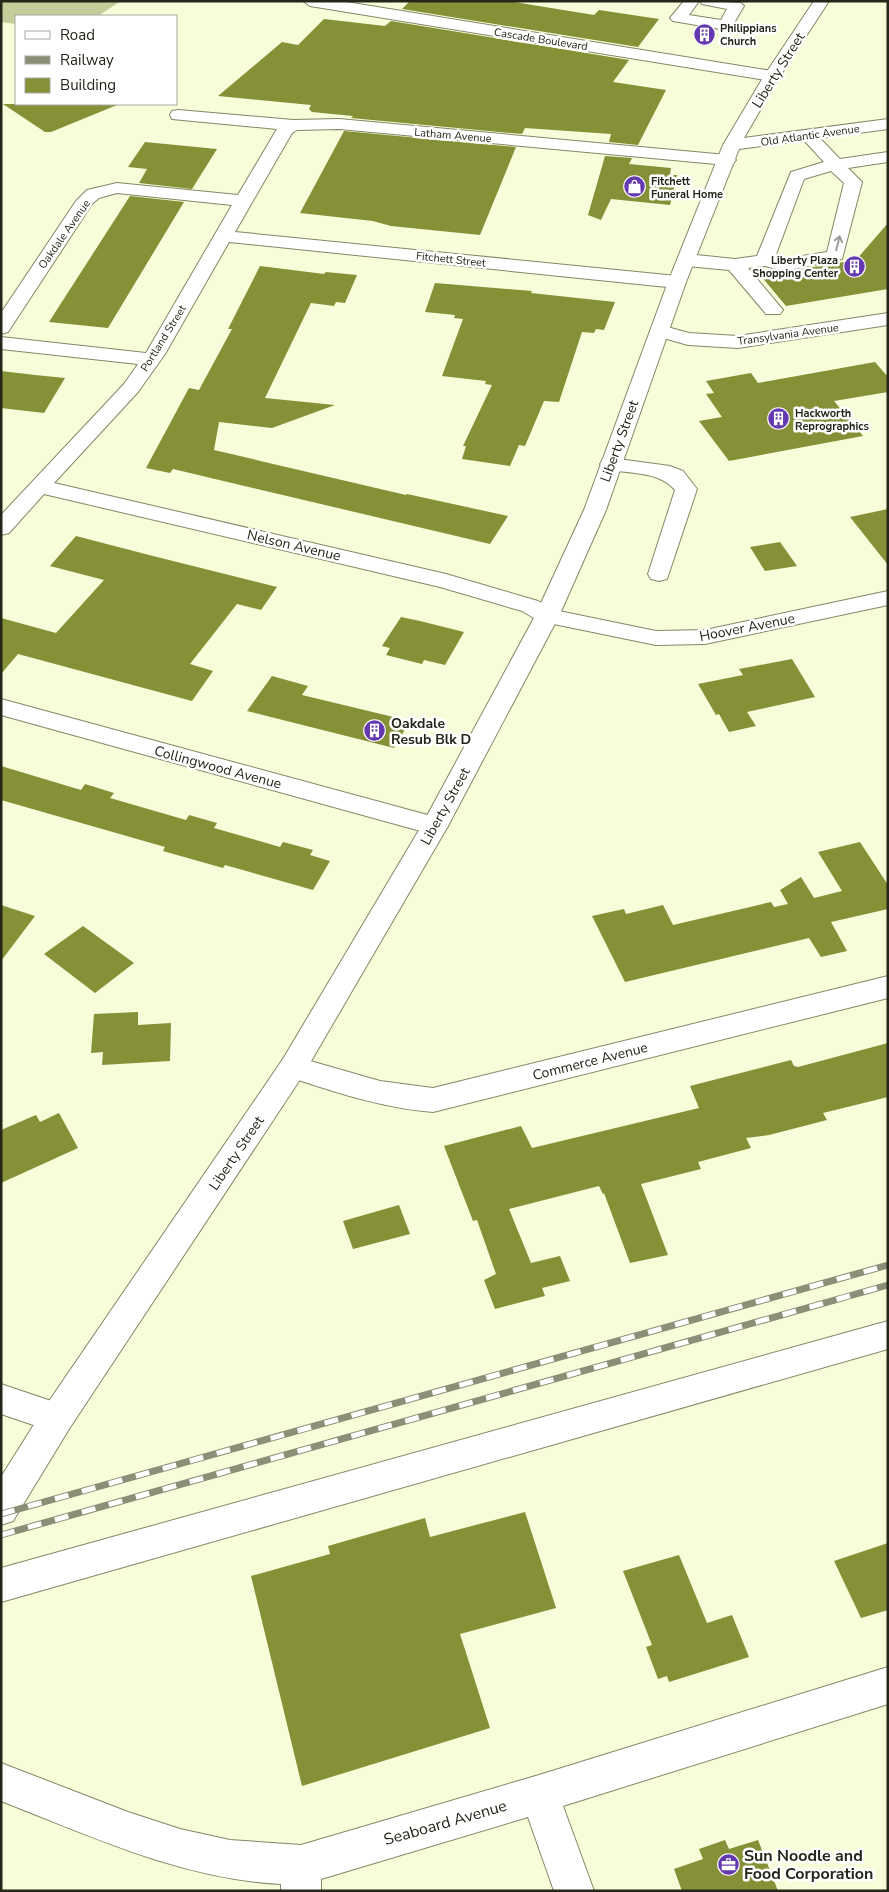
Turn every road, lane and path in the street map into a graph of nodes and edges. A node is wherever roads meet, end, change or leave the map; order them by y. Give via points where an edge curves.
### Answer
1 (310, 1) edge
2 (692, 1) edge
3 (707, 1) edge
4 (822, 1) edge
5 (772, 76) junction
6 (178, 115) dead end
7 (888, 124) edge
8 (293, 125) junction
9 (807, 135) junction
10 (730, 153) junction
11 (888, 157) edge
12 (834, 165) junction
13 (244, 201) junction
14 (224, 236) junction
15 (687, 260) junction
16 (765, 260) junction
17 (735, 265) junction
18 (677, 282) junction
19 (773, 310) dead end
20 (888, 319) edge
21 (1, 328) edge
22 (660, 331) junction
23 (1, 343) edge
24 (151, 360) junction
25 (611, 464) junction
26 (38, 486) junction
27 (1, 528) edge
28 (659, 574) dead end
29 (888, 598) edge
30 (547, 616) junction
31 (1, 707) edge
32 (435, 826) junction
33 (888, 987) edge
34 (293, 1067) junction
35 (888, 1335) edge
36 (1, 1400) edge
37 (57, 1418) junction
38 (1, 1509) edge
39 (1, 1585) edge
40 (888, 1685) edge
41 (1, 1782) edge
42 (539, 1794) junction
43 (301, 1878) edge
44 (574, 1891) edge

1 - 5 street, Cascade Boulevard
2 - 3 street via 678,18 726,25 736,6
4 - 5 street, Liberty Street
5 - 10 street, Liberty Street
6 - 8 street, Latham Avenue
7 - 9 street, Old Atlantic Avenue
8 - 10 street, Latham Avenue via 339,124
8 - 13 street, Portland Street via 285,130
9 - 10 street, Old Atlantic Avenue
9 - 12 street
10 - 15 street, Liberty Street
11 - 12 street
12 - 16 street via 797,176
16 -> 12 street via 784,265 835,254 853,182
13 - 14 street, Portland Street
13 - 21 street, Oakdale Avenue via 117,188 93,194 85,201
14 - 18 street, Fitchett Street
14 - 24 street, Portland Street
15 - 17 street
15 - 18 street, Liberty Street
16 - 17 street
17 - 19 street
18 - 22 street, Liberty Street
20 - 22 street, Transylvania Avenue via 738,342 688,338
22 - 25 street, Liberty Street
23 - 24 street
24 - 26 street, Portland Street via 131,388
25 - 28 street via 662,471 676,476 686,489
25 - 30 street, Liberty Street
26 - 27 street, Portland Street
26 - 30 street, Nelson Avenue via 455,583 530,606
29 - 30 street, Hoover Avenue via 704,636 656,638
30 - 32 street, Liberty Street
31 - 32 street, Collingwood Avenue
32 - 34 street, Liberty Street
33 - 34 street, Commerce Avenue via 433,1100 377,1094
34 - 37 street, Liberty Street
35 - 39 street
36 - 37 street
37 - 38 street, Liberty Street
40 - 42 street, Seaboard Avenue
41 - 43 street, Seaboard Avenue via 171,1846 208,1856 270,1864
42 - 43 street, Seaboard Avenue
42 - 44 street

